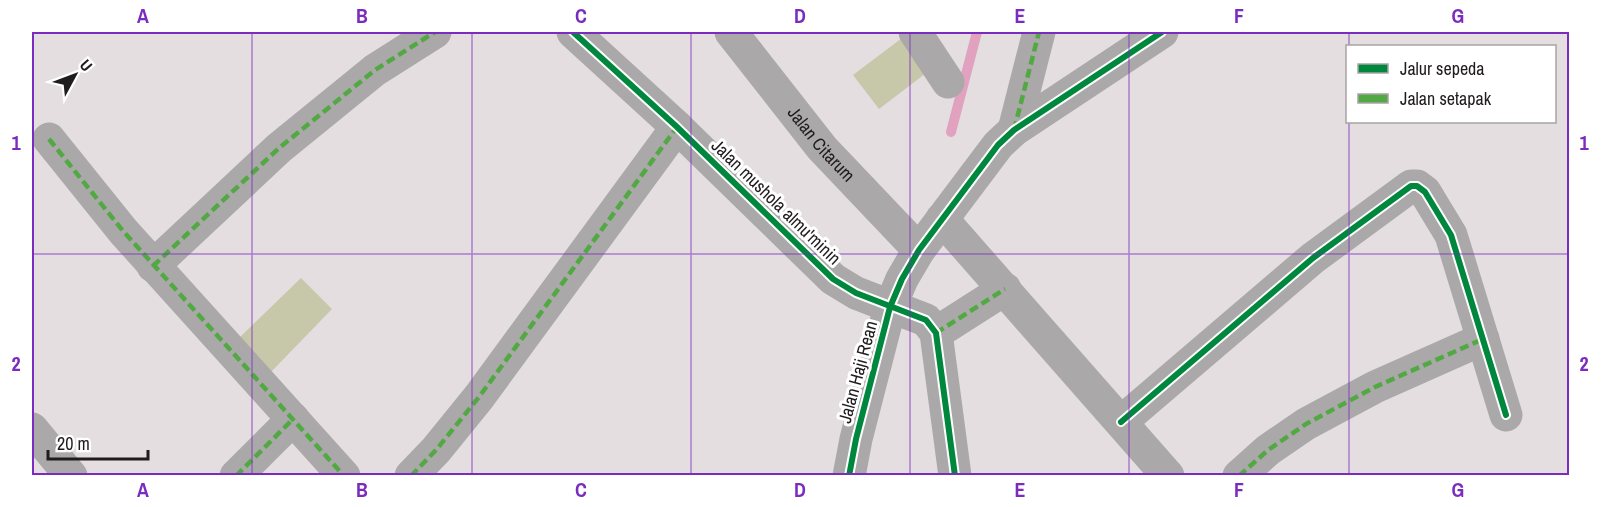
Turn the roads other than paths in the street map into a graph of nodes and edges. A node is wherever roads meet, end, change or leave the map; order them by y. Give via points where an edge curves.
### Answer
1 (435, 32) edge
2 (573, 32) edge
3 (732, 32) edge
4 (915, 32) edge
5 (1039, 32) edge
6 (1162, 32) edge
7 (948, 82) dead end
8 (677, 127) junction
9 (1014, 130) junction
10 (49, 139) dead end
11 (942, 219) junction
12 (919, 250) junction
13 (153, 266) junction
14 (1005, 289) junction
15 (890, 307) junction
16 (936, 333) junction
17 (1483, 339) junction
18 (1506, 415) dead end
19 (292, 419) junction
20 (1121, 422) junction
21 (32, 429) edge
22 (71, 476) edge
23 (236, 476) edge
24 (344, 476) edge
25 (411, 476) edge
26 (849, 476) edge
27 (955, 476) edge
28 (1168, 476) edge
29 (1239, 476) edge

1 - 13 street via 375,70 279,148
2 - 8 street, Jalan mushola almu'minin
3 - 12 street, Jalan Citarum via 822,148
4 - 7 street
5 - 9 street
6 - 9 street, Jalan Haji Rean
8 - 15 street, Jalan mushola almu'minin via 833,279
8 - 25 street via 479,397
9 - 11 street, Jalan Haji Rean via 998,145
10 - 13 street
11 - 12 street, Jalan Haji Rean
11 - 14 street
12 - 15 street, Jalan Haji Rean
13 - 19 street
14 - 16 street
14 - 20 street
15 - 16 street, Jalan mushola almu'minin via 926,320
15 - 26 street, Jalan Haji Rean
16 - 27 street
17 - 18 street
17 - 20 street via 1451,235 1425,192 1411,186 1313,258
17 - 29 street via 1375,387 1306,424
19 - 23 street
19 - 24 street
20 - 28 street
21 - 22 street

